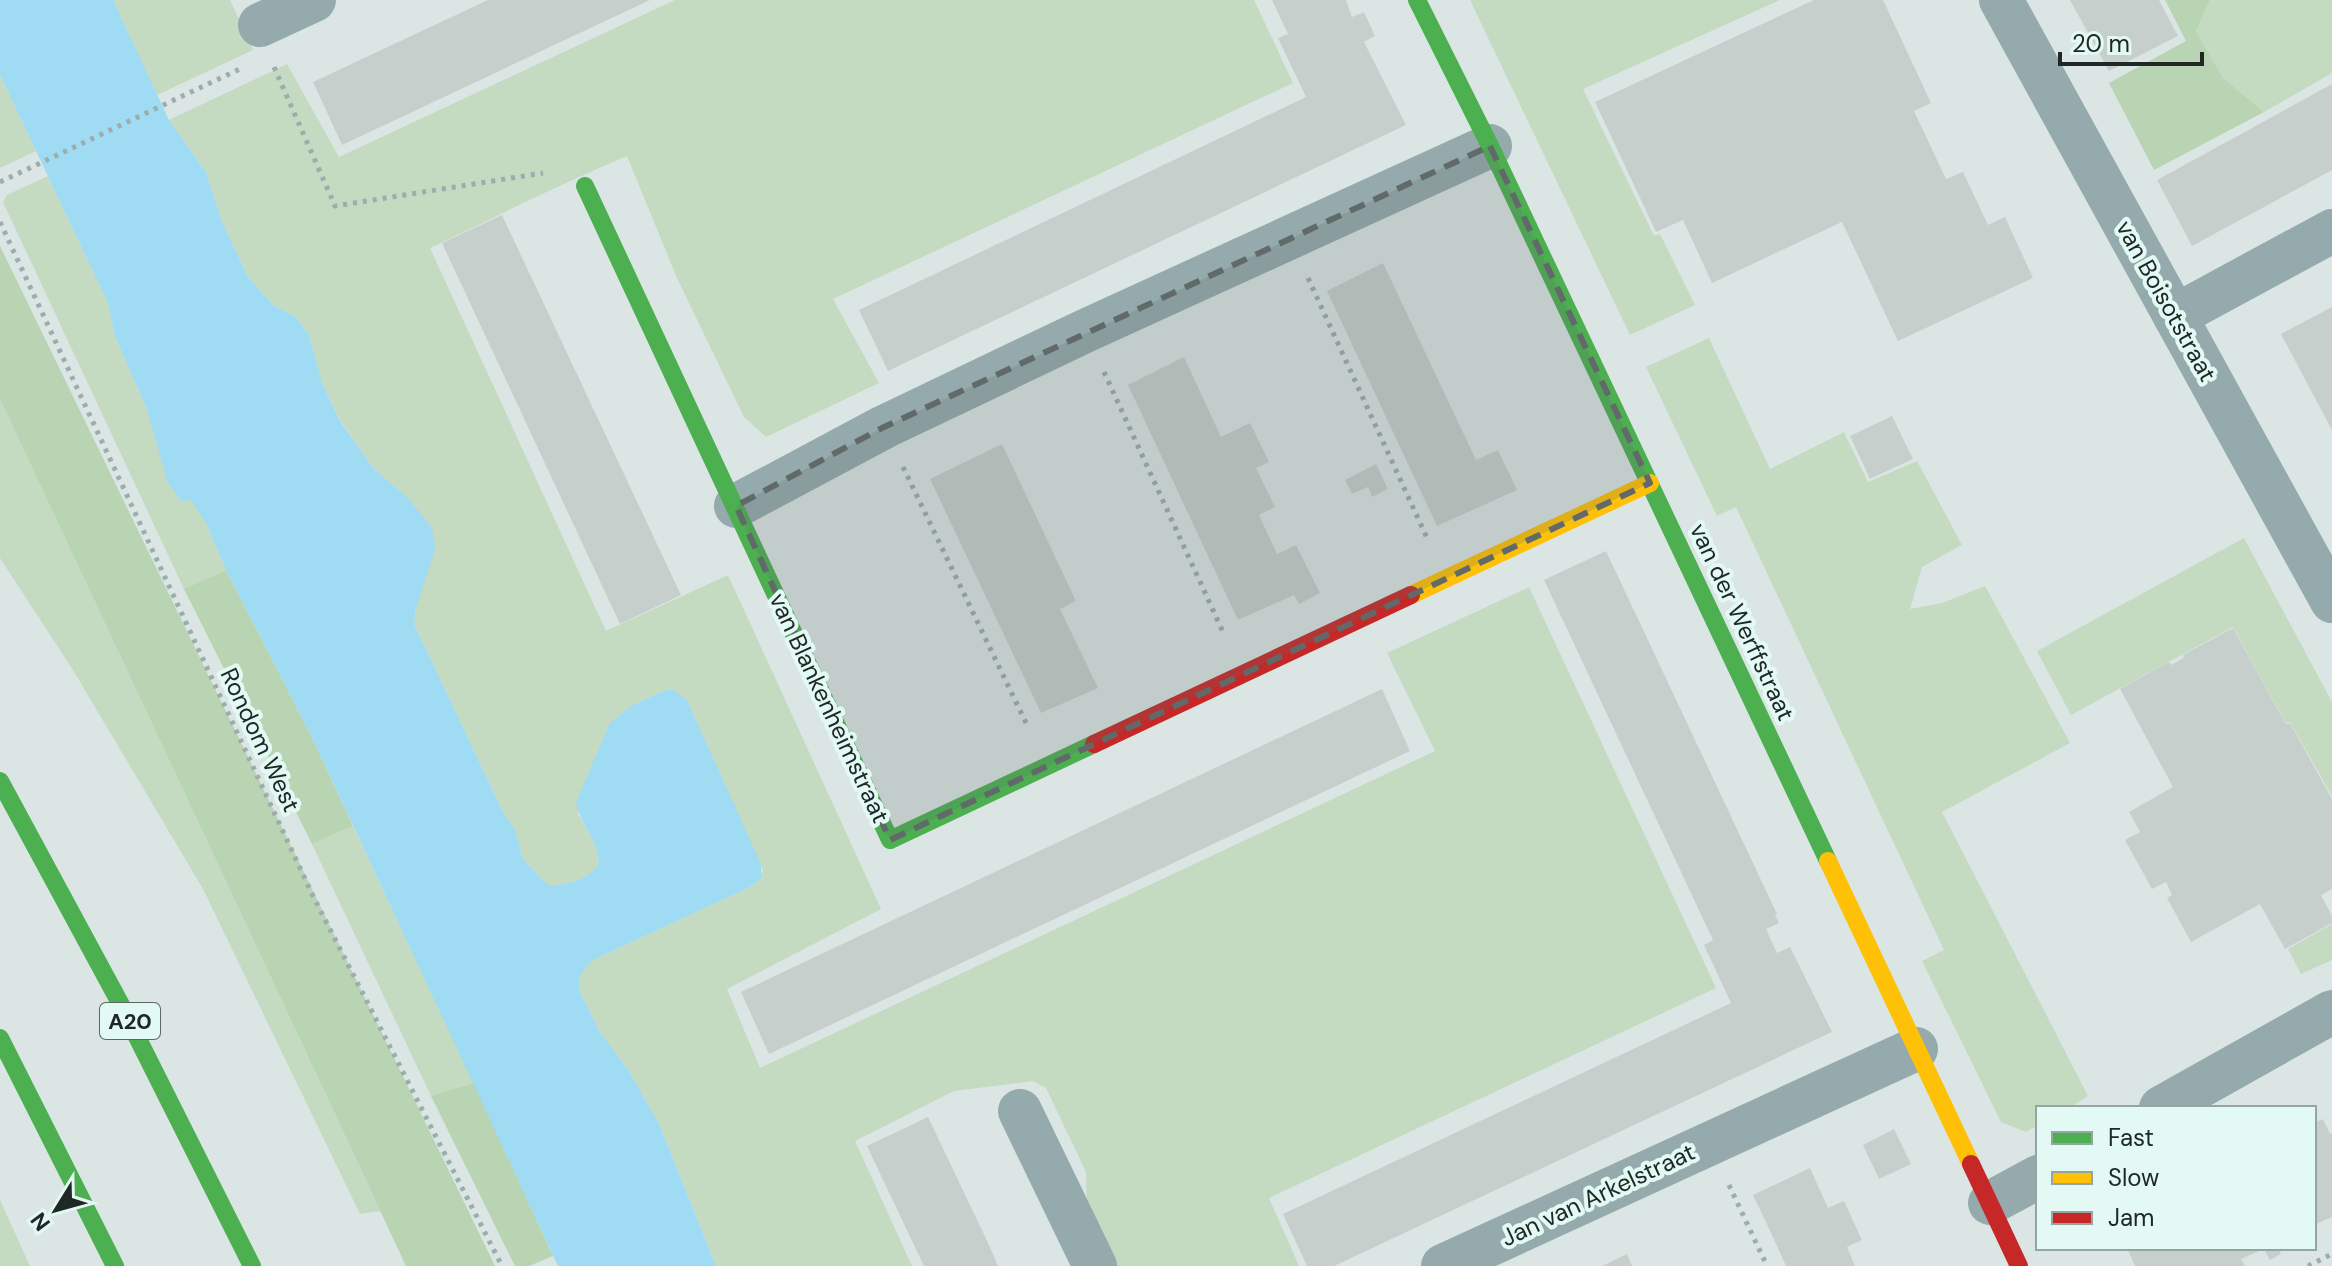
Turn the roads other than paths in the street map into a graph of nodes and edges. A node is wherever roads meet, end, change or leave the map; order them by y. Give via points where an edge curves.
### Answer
1 (314, 0) edge
2 (1417, 0) edge
3 (2001, 0) edge
4 (264, 40) road end
5 (1490, 146) junction
6 (585, 186) road end
7 (2332, 231) edge
8 (2175, 316) junction
9 (1650, 483) junction
10 (736, 506) junction
11 (2332, 601) edge
12 (0, 781) edge
13 (2332, 1012) edge
14 (0, 1038) edge
15 (1916, 1049) junction
16 (2165, 1106) edge
17 (1020, 1111) dead end
18 (2036, 1178) edge
19 (1990, 1203) junction
20 (115, 1266) edge
21 (252, 1266) edge
22 (1095, 1266) edge
23 (1443, 1266) edge
24 (2019, 1266) edge

1 - 4 street
2 - 5 main road, van der Werffstraat
3 - 8 street, van Boisotstraat
5 - 9 main road, van der Werffstraat
5 - 10 street via 1085,331 884,427
6 - 10 main road, van Blankenheimstraat
7 - 8 street
8 - 11 street, van Boisotstraat
9 - 10 main road, van Blankenheimstraat via 890,840
9 - 15 main road, van der Werffstraat
12 - 21 main road, A20 via 120,1003
13 - 16 street
14 - 20 main road
15 - 19 main road, van der Werffstraat
15 - 23 street, Jan van Arkelstraat
17 - 22 street
18 - 19 street
19 - 24 main road, van der Werffstraat

